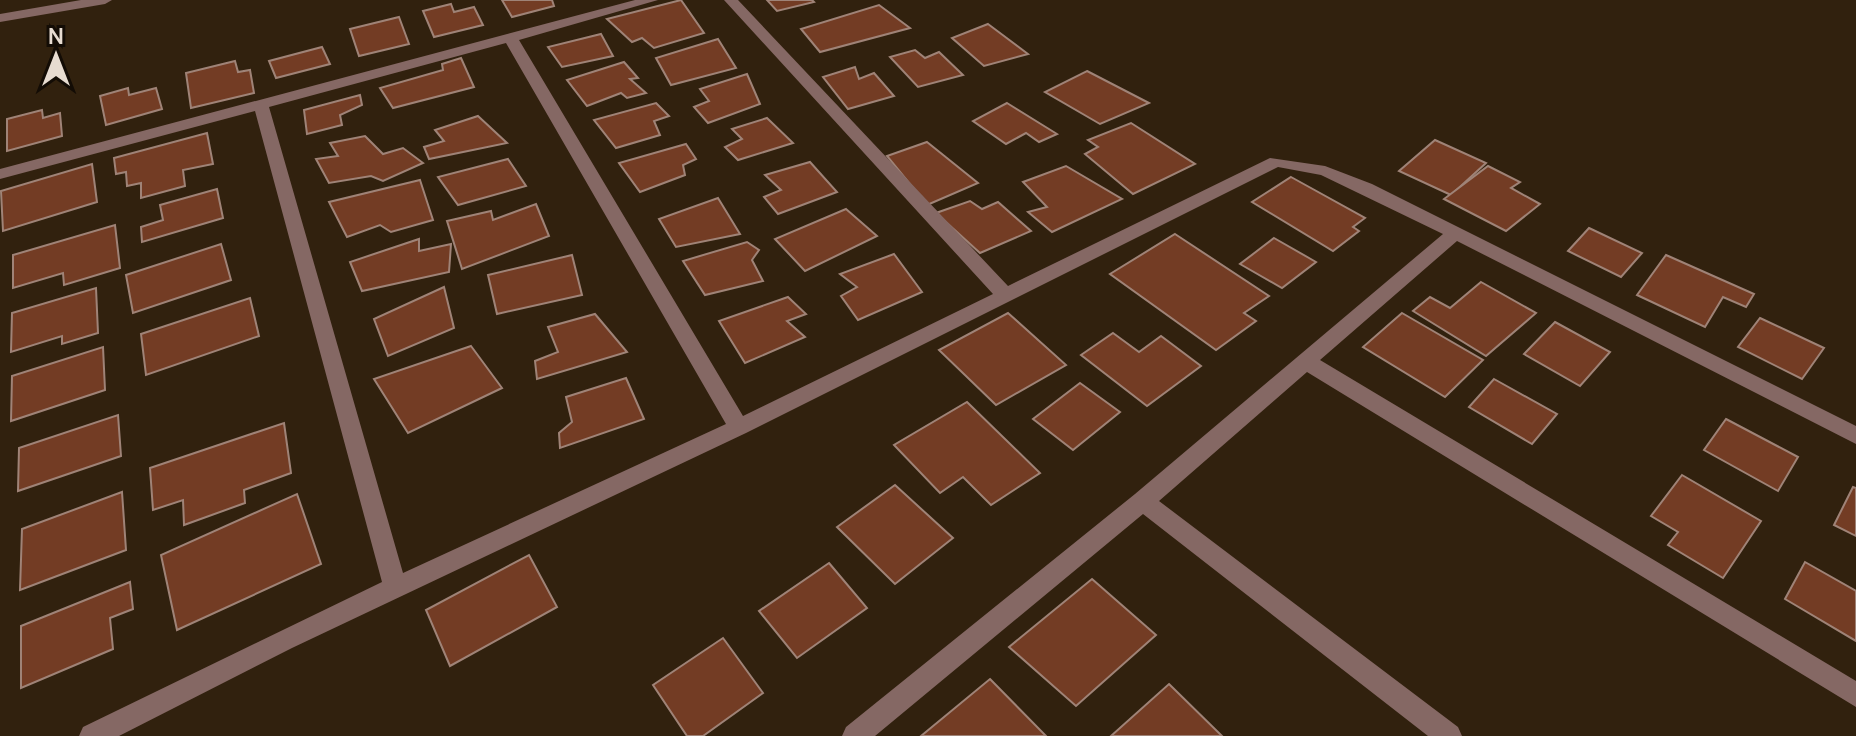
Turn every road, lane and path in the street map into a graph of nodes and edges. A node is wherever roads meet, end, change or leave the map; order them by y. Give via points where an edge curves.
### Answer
1 (105, 0) edge
2 (651, 0) edge
3 (731, 0) edge
4 (0, 18) edge
5 (510, 37) junction
6 (261, 105) junction
7 (0, 174) edge
8 (1457, 232) junction
9 (1007, 297) junction
10 (1307, 362) junction
11 (739, 427) junction
12 (1856, 436) edge
13 (1143, 501) junction
14 (395, 587) junction
15 (1856, 695) edge
16 (1442, 734) edge
17 (92, 736) edge
18 (855, 736) edge

1 - 4 street
2 - 5 street
3 - 9 street
5 - 6 street
5 - 11 street
6 - 7 street
6 - 14 street
8 - 9 street via 1325,171 1276,162
8 - 10 street
8 - 12 street
9 - 11 street
10 - 13 street
10 - 15 street
11 - 14 street
13 - 16 street
13 - 18 street
14 - 17 street

